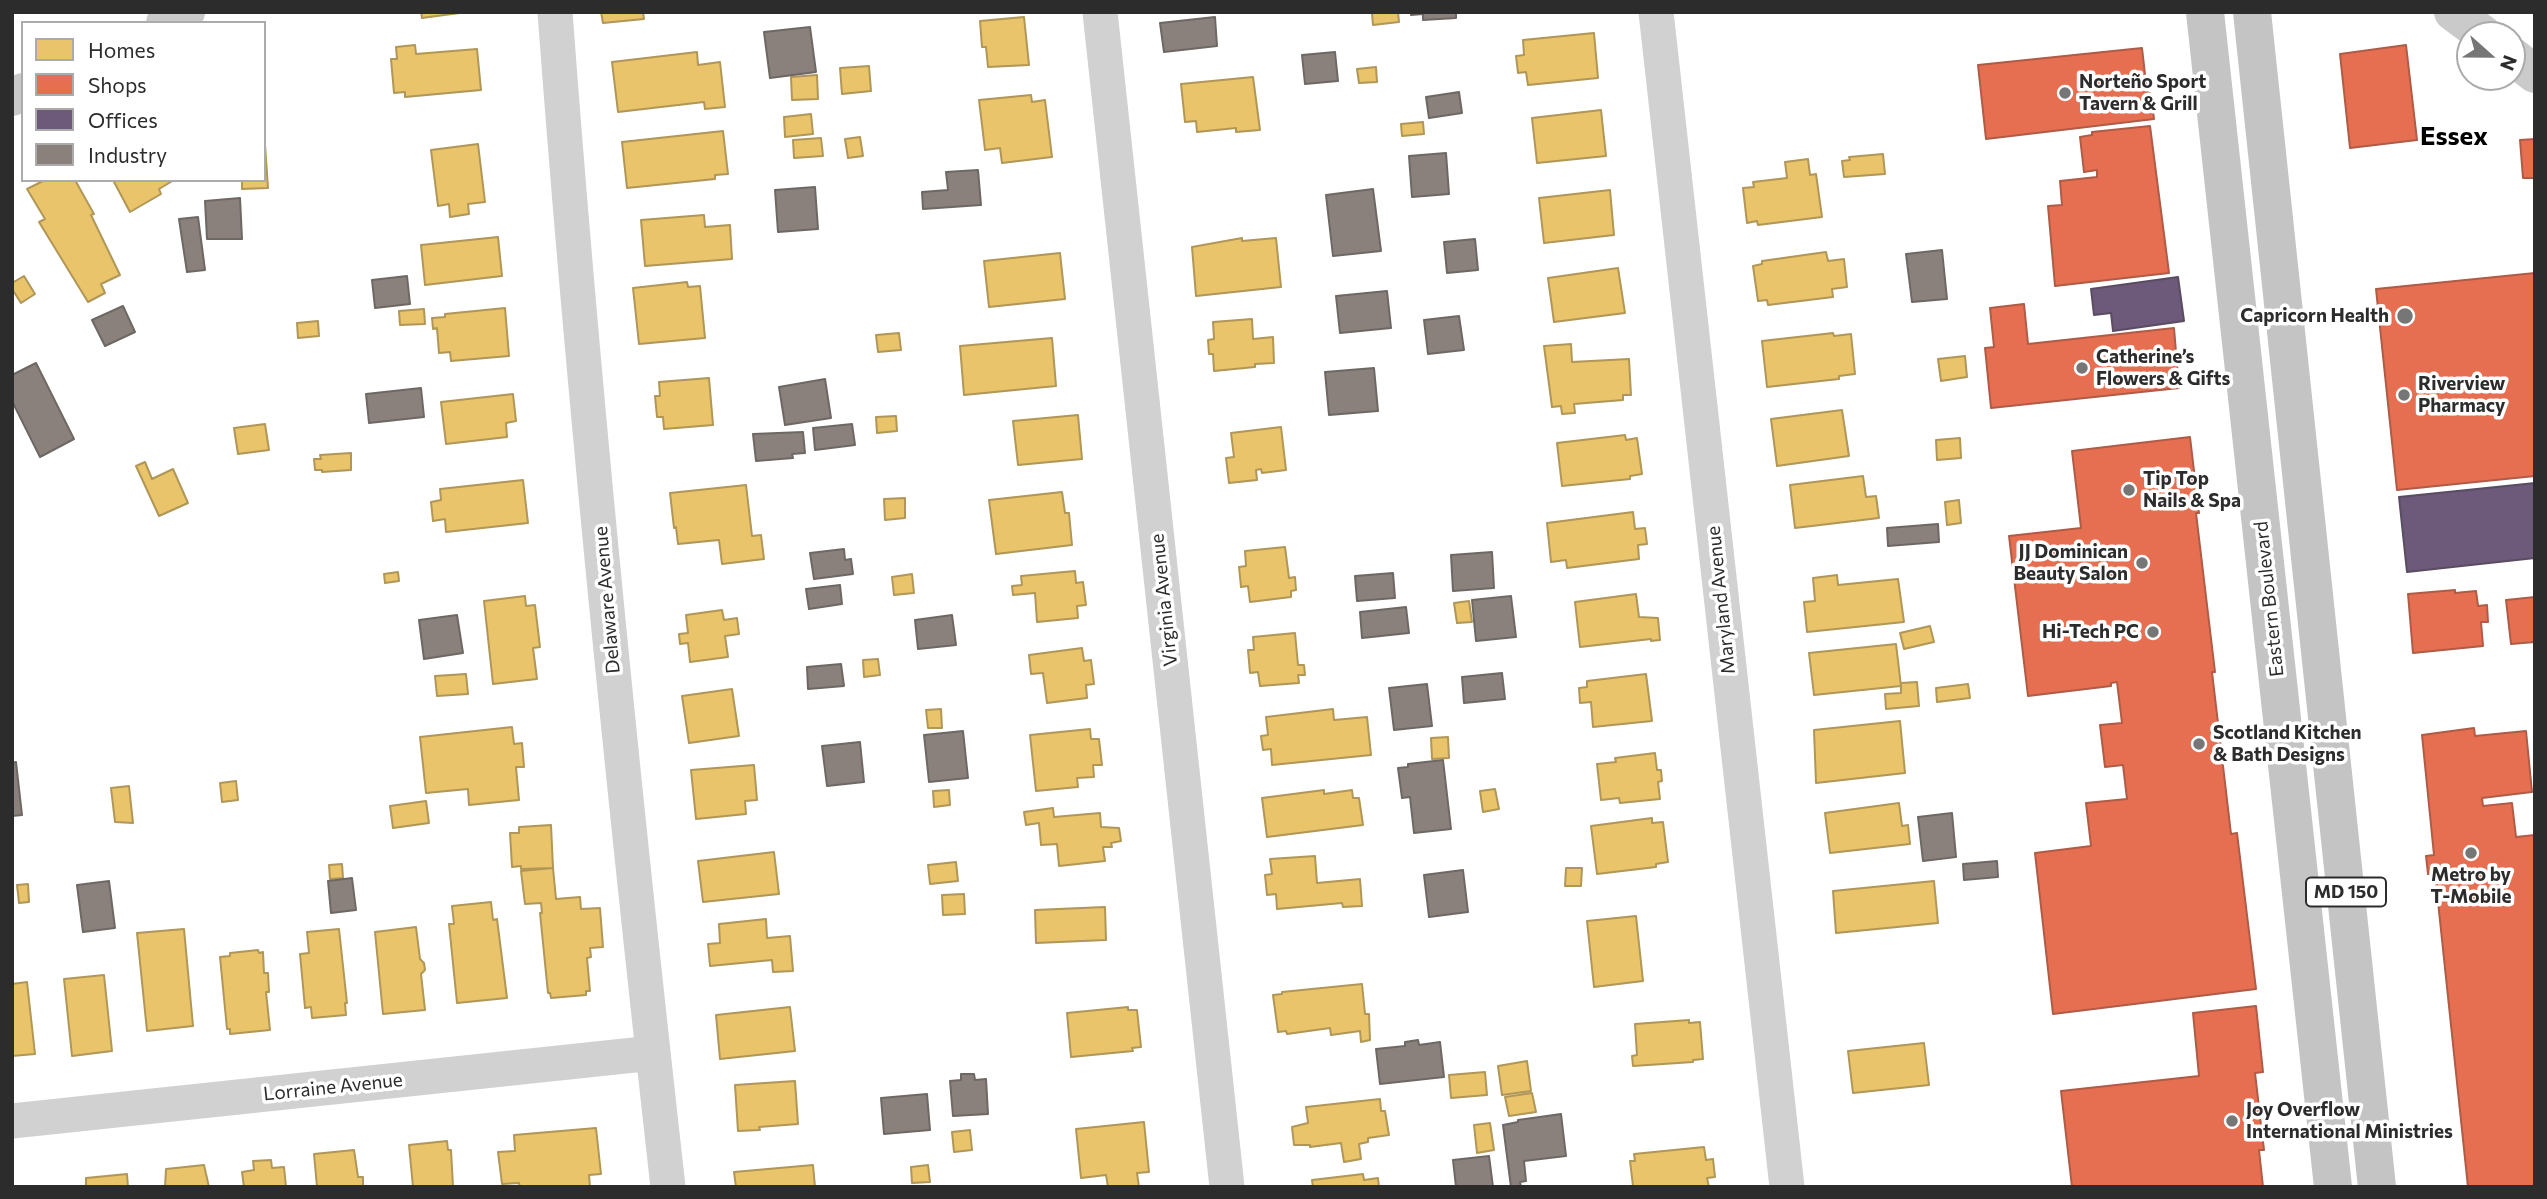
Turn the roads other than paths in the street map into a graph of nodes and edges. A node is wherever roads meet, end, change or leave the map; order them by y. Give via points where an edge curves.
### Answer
1 (186, 12) edge
2 (555, 12) edge
3 (1100, 12) edge
4 (1656, 12) edge
5 (2205, 12) edge
6 (2252, 12) edge
7 (168, 21) edge
8 (2315, 598) junction
9 (2270, 604) junction
10 (653, 1053) junction
11 (12, 1121) edge
12 (668, 1187) edge
13 (1227, 1187) edge
14 (1787, 1187) edge
15 (2333, 1187) edge
16 (2377, 1187) edge

1 - 7 main road
2 - 10 street, Delaware Avenue via 625,803
3 - 13 street, Virginia Avenue
4 - 14 street, Maryland Avenue
5 - 9 main road, Eastern Boulevard / MD 150
6 - 8 main road, MD 150
8 - 9 main road
8 - 16 main road, MD 150
9 - 15 main road, Eastern Boulevard / MD 150
10 - 11 street, Lorraine Avenue
10 - 12 street, Delaware Avenue

